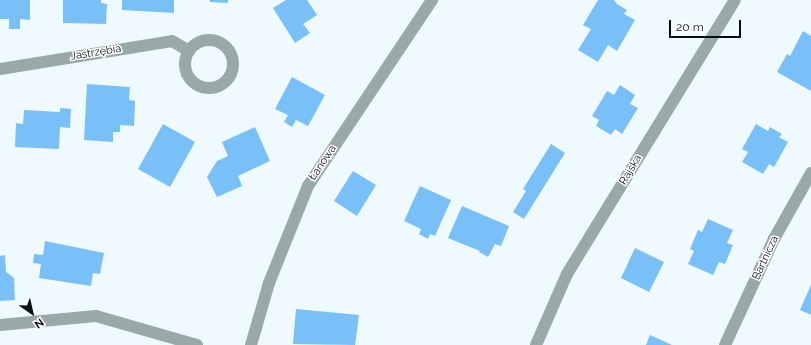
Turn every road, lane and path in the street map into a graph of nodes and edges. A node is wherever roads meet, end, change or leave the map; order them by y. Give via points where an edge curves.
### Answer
1 (432, 0) edge
2 (734, 0) edge
3 (189, 50) junction
4 (0, 69) edge
5 (811, 173) edge
6 (0, 326) edge
7 (197, 345) edge
8 (250, 345) edge
9 (536, 345) edge
10 (725, 345) edge

1 - 8 street, Łanowa via 308,186 269,284
2 - 9 street, Rajska via 567,274
3 - 3 street via 185,70 193,83 207,89 222,85 228,80 233,58 225,46 211,40 203,40
3 - 4 street, Jastrzębia via 172,41
5 - 10 street, Bartnicza via 774,239
6 - 7 street via 96,316

